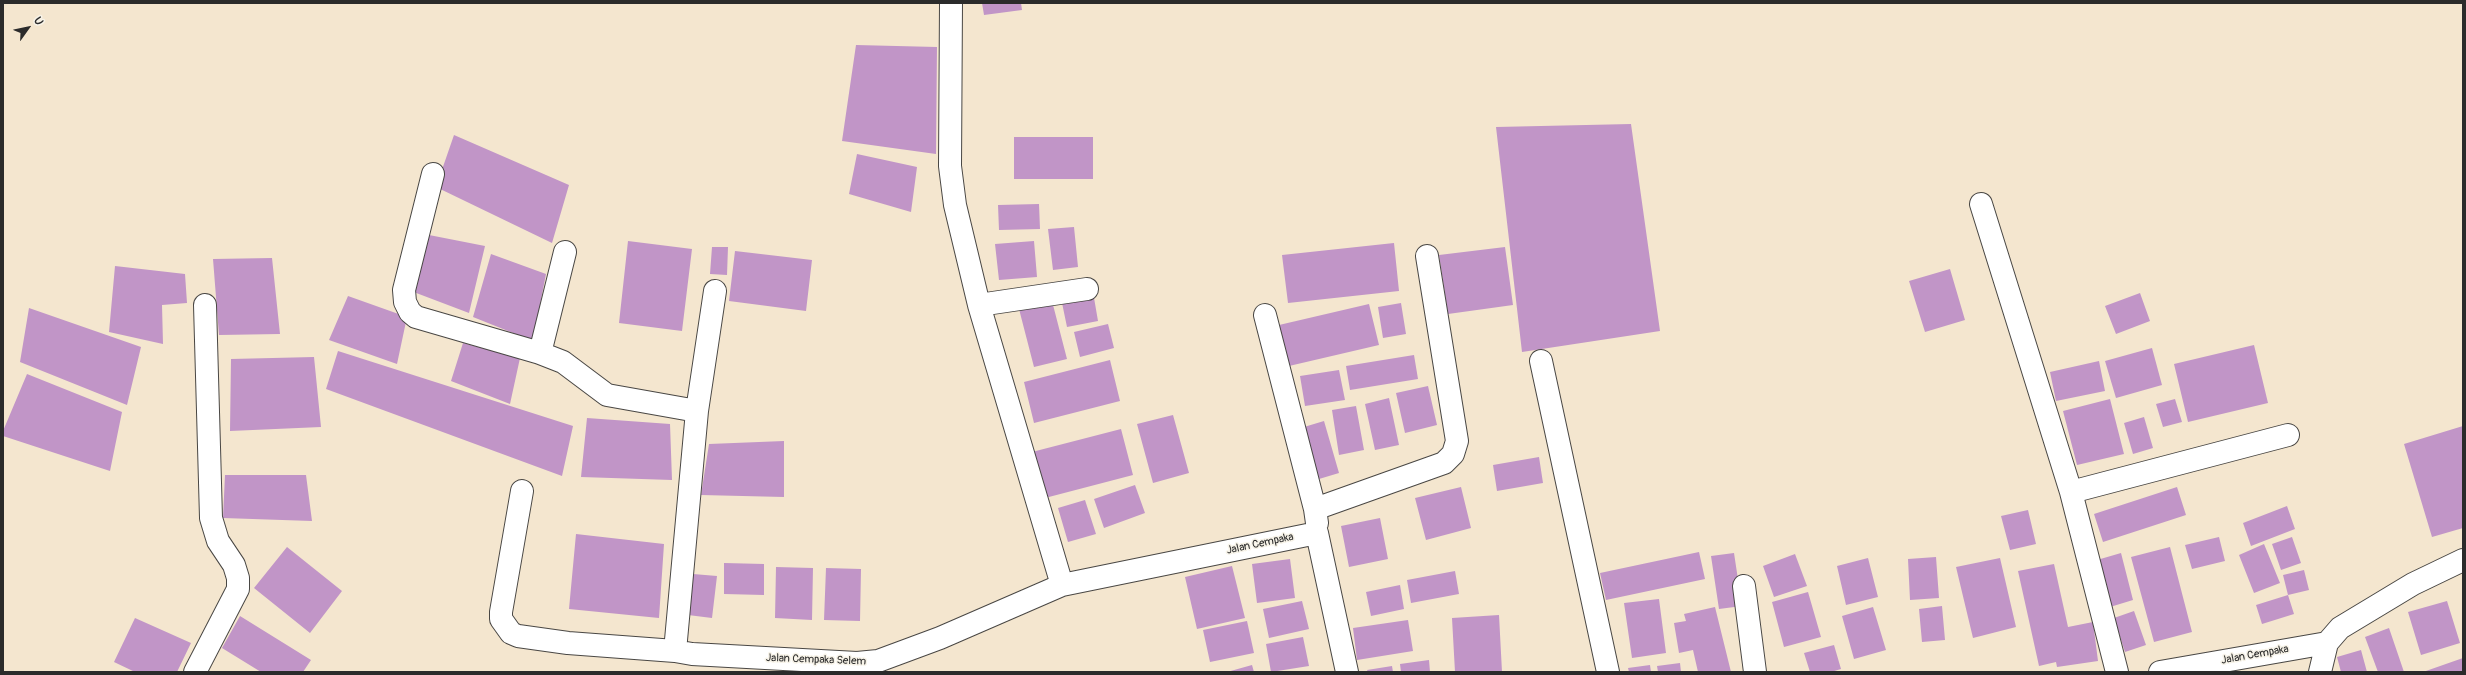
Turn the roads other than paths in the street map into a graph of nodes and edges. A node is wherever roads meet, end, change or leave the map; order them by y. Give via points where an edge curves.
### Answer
1 (951, 3) edge
2 (433, 174) dead end
3 (1981, 204) dead end
4 (564, 252) dead end
5 (1427, 256) dead end
6 (1087, 289) dead end
7 (715, 291) dead end
8 (205, 305) dead end
9 (980, 305) junction
10 (1265, 315) dead end
11 (540, 354) junction
12 (1541, 361) dead end
13 (697, 411) junction
14 (2288, 434) dead end
15 (522, 491) dead end
16 (2071, 492) junction
17 (1315, 508) junction
18 (1317, 533) junction
19 (2463, 560) edge
20 (1062, 585) junction
21 (1744, 586) dead end
22 (2327, 643) junction
23 (675, 651) junction
24 (195, 672) edge
25 (1347, 672) edge
26 (1608, 672) edge
27 (1755, 672) edge
28 (2117, 672) edge
29 (2160, 672) edge
30 (2320, 672) edge

1 - 9 street via 950,166 956,205
2 - 11 street via 404,290 407,307 416,317
3 - 16 street
4 - 11 street
5 - 17 street via 1457,441 1453,454 1444,463
6 - 9 street
7 - 13 street
8 - 24 street via 211,518 218,541 234,565 238,589
9 - 20 street
10 - 17 street
11 - 13 street via 563,362 607,395
12 - 26 street
13 - 23 street
14 - 16 street
15 - 23 street, Jalan Cempaka Selem via 501,612 501,619 511,633 568,643
16 - 28 street
17 - 18 street
18 - 20 street, Jalan Cempaka
18 - 25 street
19 - 22 street via 2361,614 2340,628
20 - 23 street, Jalan Cempaka Selem via 940,638 878,661 857,663
21 - 27 street
22 - 29 street, Jalan Cempaka
22 - 30 street

